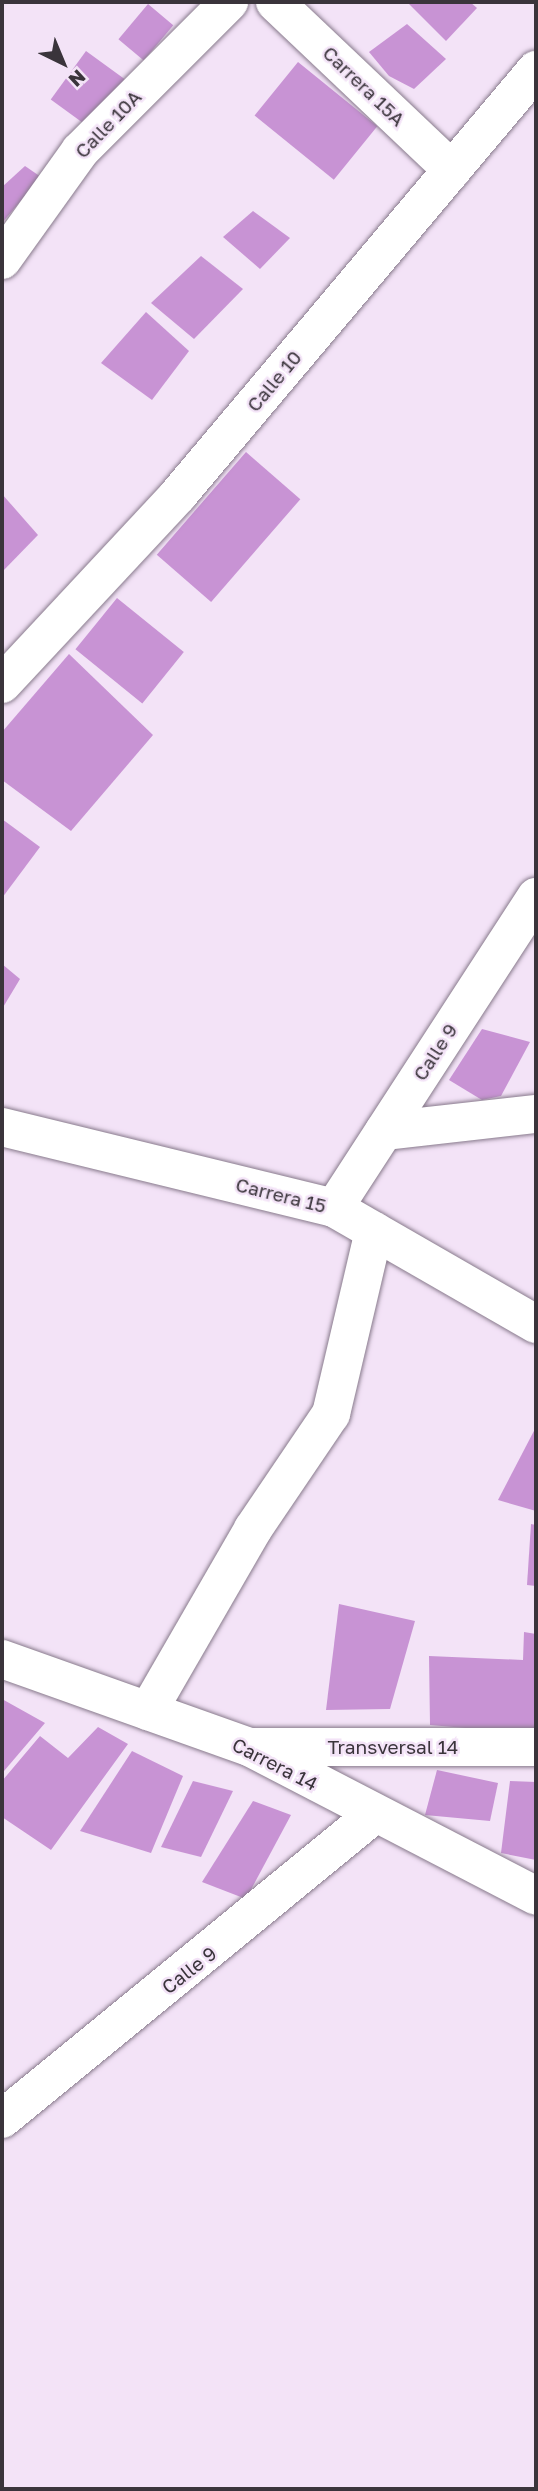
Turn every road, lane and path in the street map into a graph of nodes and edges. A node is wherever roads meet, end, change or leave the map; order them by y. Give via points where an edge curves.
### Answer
1 (229, 2) edge
2 (275, 2) edge
3 (536, 70) edge
4 (452, 170) junction
5 (2, 260) edge
6 (2, 684) edge
7 (536, 897) edge
8 (525, 933) edge
9 (536, 1114) edge
10 (2, 1127) edge
11 (384, 1131) junction
12 (334, 1208) junction
13 (374, 1231) junction
14 (536, 1324) edge
15 (2, 1659) edge
16 (148, 1711) junction
17 (249, 1747) junction
18 (536, 1748) edge
19 (372, 1816) junction
20 (536, 1896) edge
21 (2, 2119) edge

1 - 5 street, Calle 10A via 80,151
2 - 4 street, Carrera 15A
3 - 4 street, Calle 10
4 - 6 street, Calle 10 via 178,495
7 - 8 street, Calle 9
8 - 11 street, Calle 9
9 - 11 street
10 - 12 street, Carrera 15
11 - 12 street, Calle 9
12 - 13 street, Carrera 15
13 - 14 street, Carrera 15
13 - 16 street via 331,1414 254,1529
15 - 16 street, Carrera 14
16 - 17 street, Carrera 14
17 - 18 street, Transversal 14
17 - 19 street, Carrera 14
19 - 20 street, Carrera 14
19 - 21 street, Calle 9

